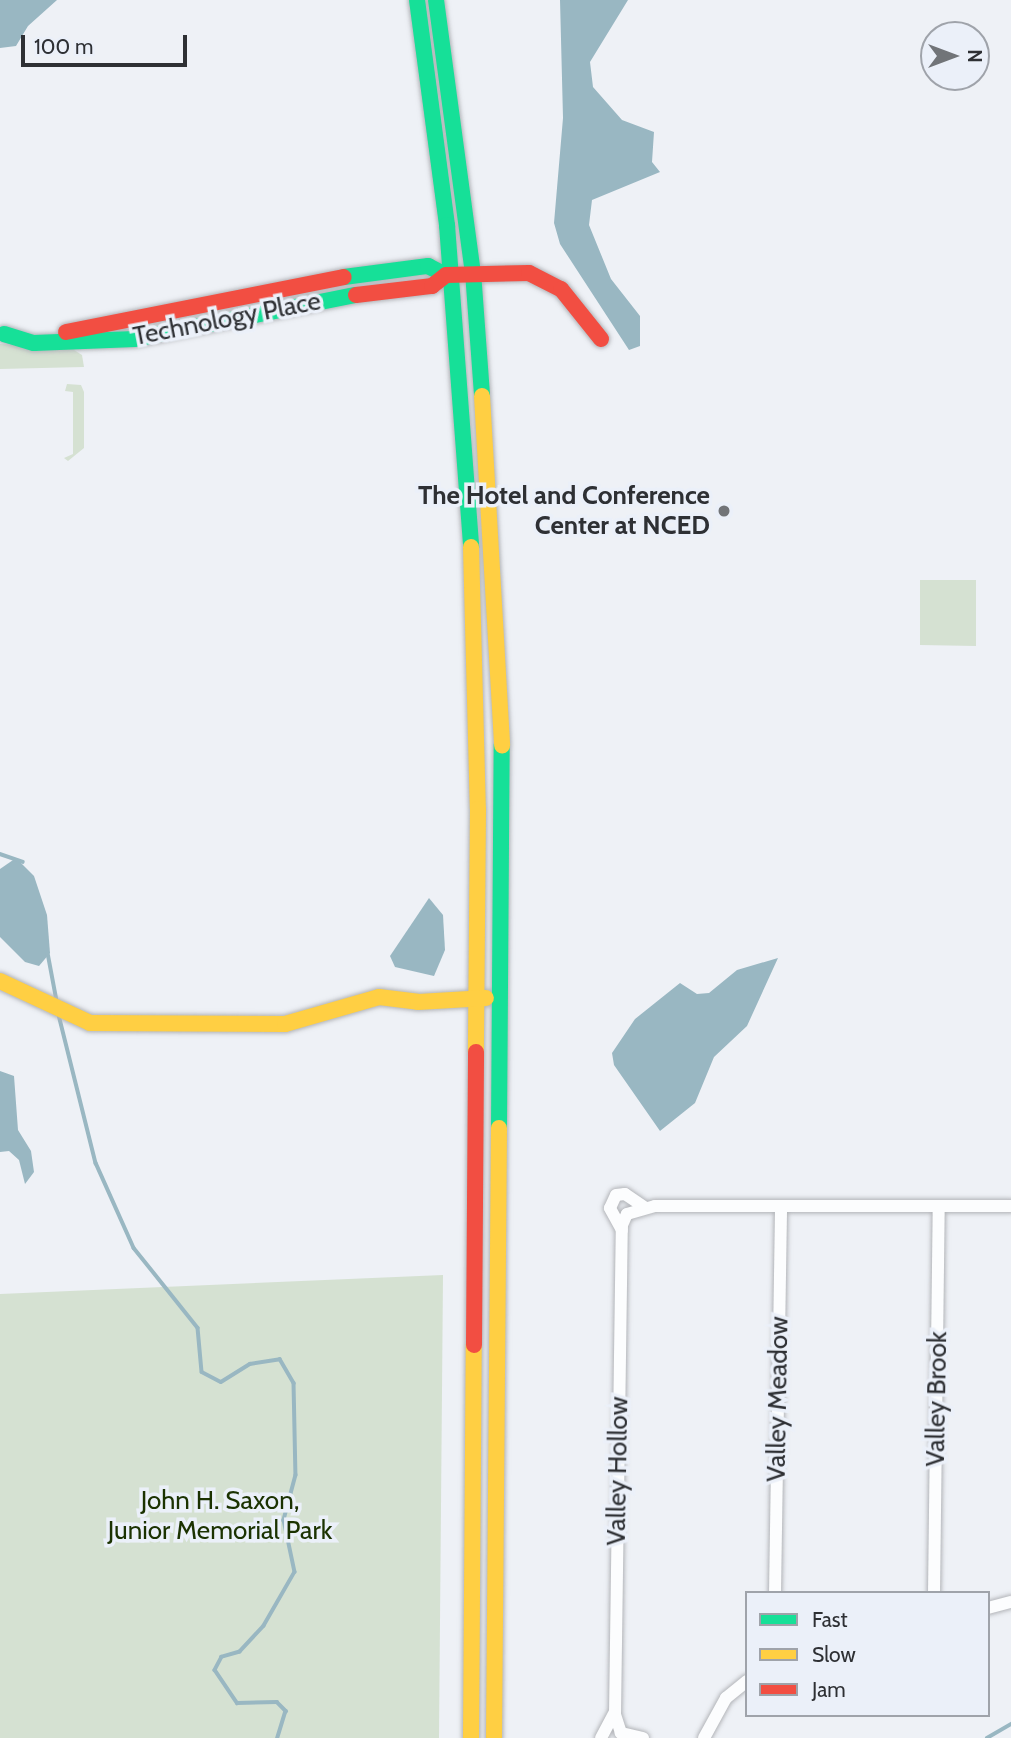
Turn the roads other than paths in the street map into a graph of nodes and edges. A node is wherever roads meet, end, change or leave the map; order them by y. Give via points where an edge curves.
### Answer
1 (417, 0) edge
2 (436, 0) edge
3 (473, 272) junction
4 (449, 274) junction
5 (2, 334) edge
6 (601, 339) dead end
7 (0, 981) edge
8 (500, 998) junction
9 (476, 999) junction
10 (780, 1206) junction
11 (939, 1206) junction
12 (1011, 1206) edge
13 (645, 1207) junction
14 (622, 1230) junction
15 (775, 1591) edge
16 (934, 1591) edge
17 (1011, 1602) edge
18 (990, 1607) edge
19 (745, 1683) edge
20 (615, 1712) junction
21 (471, 1738) edge
22 (494, 1738) edge
23 (601, 1738) edge
24 (637, 1738) edge
25 (643, 1738) edge
26 (704, 1738) edge

1 - 4 main road
2 - 3 main road
3 - 4 main road, Technology Place
3 - 6 main road, Technology Place via 507,270 547,280 573,300
3 - 8 main road via 502,689
4 - 5 main road, Technology Place via 428,266 311,281 102,329
4 - 9 main road via 469,480 478,809
7 - 9 main road via 45,1006 90,1023 285,1024 379,997 418,1002
8 - 9 main road
8 - 22 main road
9 - 21 main road
10 - 11 street, Valley Hollow
10 - 13 street, Valley Hollow
10 - 15 street, Valley Meadow
11 - 12 street, Valley Hollow
11 - 16 street, Valley Brook
13 - 14 street via 627,1214
13 - 14 street, Valley Hollow via 625,1194 616,1195 610,1208
14 - 20 street, Valley Hollow
17 - 18 street
19 - 26 street via 726,1698
20 - 23 street, Valley Hollow
20 - 24 street via 621,1733
24 - 25 street

